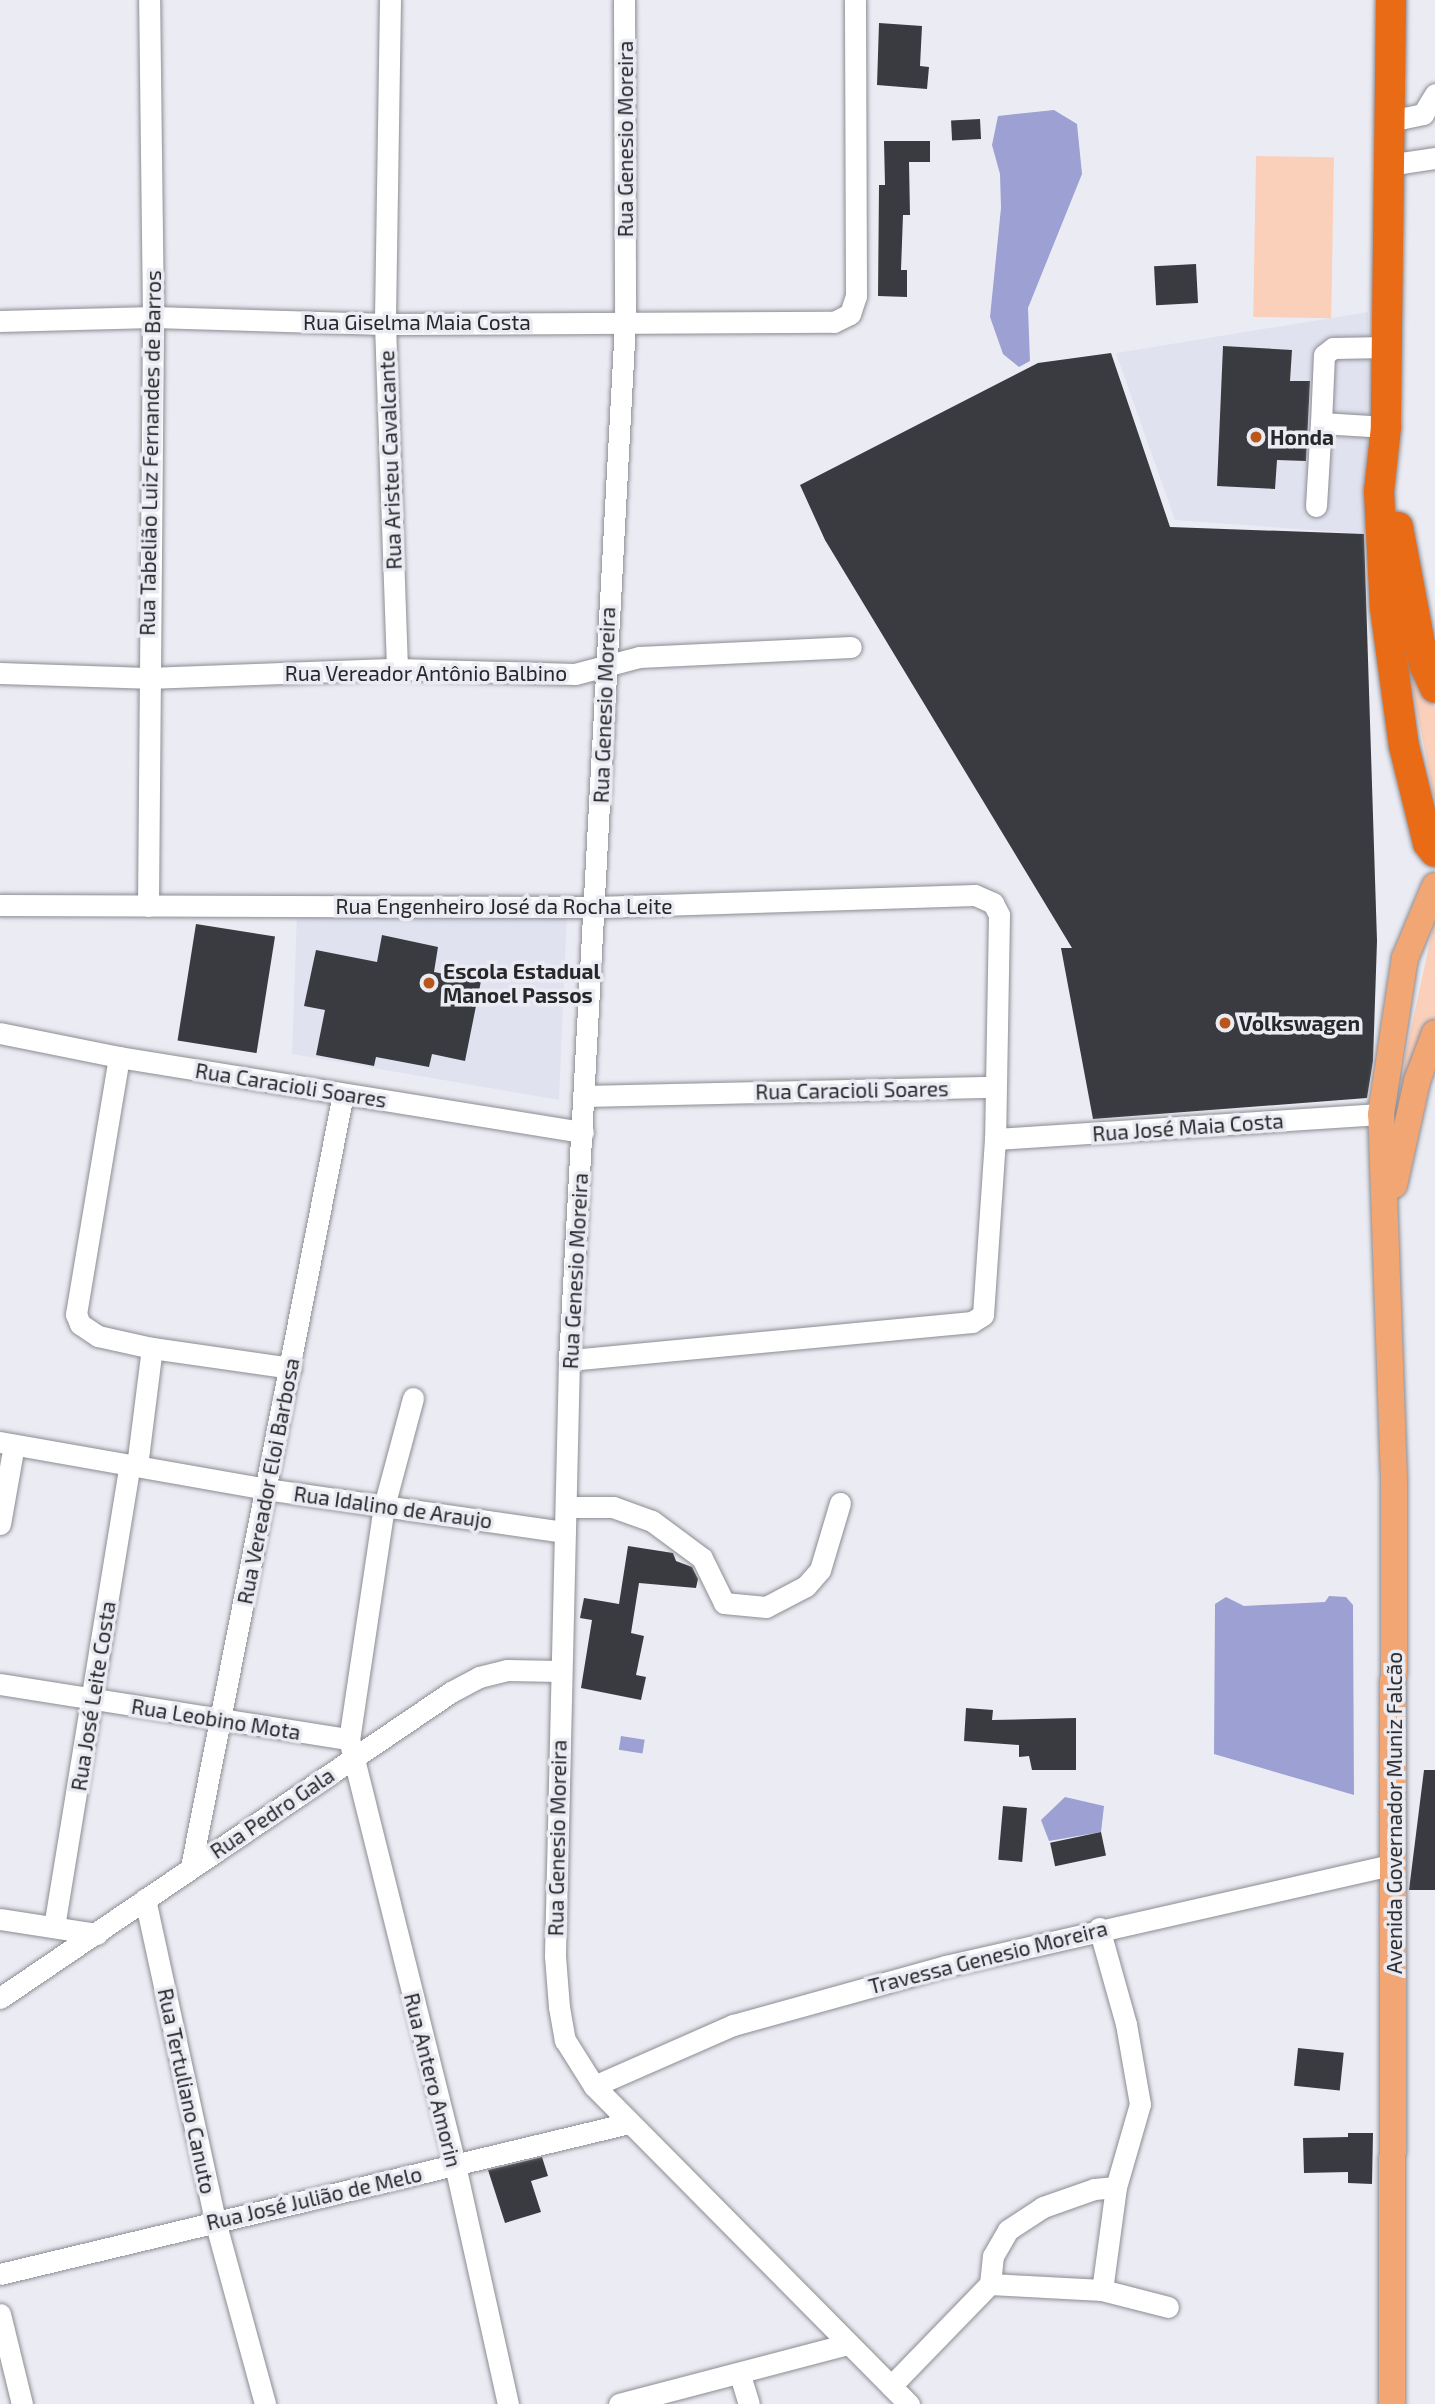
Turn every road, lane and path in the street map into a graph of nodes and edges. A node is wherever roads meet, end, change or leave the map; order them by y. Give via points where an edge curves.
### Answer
1 (149, 0) edge
2 (390, 0) edge
3 (625, 0) edge
4 (855, 0) edge
5 (1391, 0) edge
6 (1435, 94) edge
7 (1391, 121) junction
8 (1435, 158) edge
9 (1388, 165) junction
10 (153, 317) junction
11 (0, 321) edge
12 (625, 323) junction
13 (385, 324) junction
14 (1386, 347) junction
15 (1321, 423) junction
16 (1385, 434) junction
17 (1315, 506) dead end
18 (851, 647) dead end
19 (604, 666) junction
20 (397, 669) junction
21 (0, 673) edge
22 (147, 678) junction
23 (1435, 688) edge
24 (1435, 852) edge
25 (1435, 886) edge
26 (0, 905) edge
27 (148, 906) junction
28 (596, 907) junction
29 (0, 1033) edge
30 (1435, 1033) edge
31 (119, 1057) junction
32 (995, 1087) junction
33 (342, 1094) junction
34 (583, 1096) junction
35 (1381, 1114) junction
36 (583, 1132) junction
37 (995, 1139) junction
38 (1387, 1221) junction
39 (152, 1349) junction
40 (569, 1360) junction
41 (291, 1368) junction
42 (413, 1398) dead end
43 (7, 1444) edge
44 (134, 1466) junction
45 (266, 1489) junction
46 (841, 1503) dead end
47 (384, 1506) junction
48 (566, 1507) junction
49 (0, 1524) edge
50 (565, 1532) junction
51 (559, 1671) junction
52 (0, 1684) edge
53 (93, 1699) junction
54 (218, 1721) junction
55 (351, 1749) junction
56 (1394, 1864) junction
57 (191, 1867) junction
58 (145, 1899) junction
59 (0, 1919) edge
60 (54, 1927) junction
61 (1099, 1928) junction
62 (97, 1934) junction
63 (0, 1998) edge
64 (594, 2086) junction
65 (629, 2123) junction
66 (455, 2165) junction
67 (1116, 2187) junction
68 (215, 2221) junction
69 (0, 2274) edge
70 (990, 2284) junction
71 (1102, 2290) junction
72 (1168, 2306) dead end
73 (0, 2314) edge
74 (847, 2344) junction
75 (740, 2375) junction
76 (891, 2386) junction
77 (22, 2404) edge
78 (265, 2404) edge
79 (508, 2404) edge
80 (618, 2404) edge
81 (749, 2404) edge
82 (909, 2404) edge
83 (1392, 2404) edge

1 - 10 street, Rua Tabelião Luiz Fernandes de Barros
2 - 13 street, Rua Aristeu Cavalcante
3 - 12 street, Rua Genesio Moreira
4 - 12 street, Rua Giselma Maia Costa via 856,296 850,314 834,322
5 - 7 highway
6 - 7 street via 1423,114
7 - 9 highway
8 - 9 street
9 - 14 highway
10 - 11 street, Rua Giselma Maia Costa
10 - 13 street, Rua Giselma Maia Costa
10 - 22 street, Rua Tabelião Luiz Fernandes de Barros
12 - 13 street, Rua Giselma Maia Costa
12 - 19 street, Rua Genesio Moreira
13 - 20 street, Rua Aristeu Cavalcante
14 - 15 street via 1332,348 1324,355
14 - 16 highway
15 - 16 street
15 - 17 street
16 - 23 highway via 1408,594 1424,664
16 - 24 highway via 1379,491 1385,608 1404,746 1428,843
18 - 19 street, Rua Vereador Antônio Balbino via 639,657
19 - 20 street, Rua Vereador Antônio Balbino via 575,674
19 - 28 street, Rua Genesio Moreira
20 - 22 street, Rua Vereador Antônio Balbino
21 - 22 street, Rua Vereador Antônio Balbino
22 - 27 street, Rua Tabelião Luiz Fernandes de Barros
25 - 35 main road, Avenida Governador Muniz Falcão via 1405,958
26 - 27 street, Rua Engenheiro José da Rocha Leite
27 - 28 street, Rua Engenheiro José da Rocha Leite
28 - 32 street, Rua Engenheiro José da Rocha Leite via 975,895 993,903 999,915
28 - 34 street, Rua Genesio Moreira
29 - 31 street, Rua Caracioli Soares
30 - 38 main road, Avenida Governador Muniz Falcão via 1417,1081
31 - 33 street, Rua Caracioli Soares
31 - 39 street via 76,1314 80,1324 98,1336
32 - 34 street, Rua Caracioli Soares
32 - 37 street
33 - 36 street, Rua Caracioli Soares
33 - 41 street, Rua Vereador Eloi Barbosa
34 - 36 street, Rua Genesio Moreira
35 - 37 street, Rua José Maia Costa
35 - 38 main road, Avenida Governador Muniz Falcão
36 - 40 street, Rua Genesio Moreira
37 - 40 street via 983,1315 972,1322
38 - 56 main road, Avenida Governador Muniz Falcão via 1394,1480
39 - 41 street
39 - 44 street, Rua José Leite Costa
40 - 48 street, Rua Genesio Moreira
41 - 45 street, Rua Vereador Eloi Barbosa
42 - 47 street
43 - 44 street, Rua Idalino de Araujo
43 - 49 street
44 - 45 street, Rua Idalino de Araujo
44 - 53 street, Rua José Leite Costa
45 - 47 street, Rua Idalino de Araujo
45 - 54 street, Rua Vereador Eloi Barbosa
46 - 48 street via 820,1570 806,1586 766,1607 724,1603 702,1558 652,1521 613,1507
47 - 50 street, Rua Idalino de Araujo
47 - 55 street
48 - 50 street, Rua Genesio Moreira
50 - 51 street, Rua Genesio Moreira
51 - 55 street, Rua Pedro Gala via 507,1670 479,1677
51 - 64 street, Rua Genesio Moreira via 555,1956 559,2007 565,2040
52 - 53 street, Rua Leobino Mota
53 - 54 street, Rua Leobino Mota
53 - 60 street, Rua José Leite Costa
54 - 55 street, Rua Leobino Mota
54 - 57 street, Rua Vereador Eloi Barbosa
55 - 57 street, Rua Pedro Gala
55 - 66 street, Rua Antero Amorin
56 - 61 street, Travessa Genesio Moreira
56 - 83 main road, Avenida Governador Muniz Falcão
57 - 58 street, Rua Pedro Gala
58 - 62 street, Rua Pedro Gala
58 - 68 street, Rua Tertuliano Canuto
59 - 60 street
60 - 62 street
61 - 64 street, Travessa Genesio Moreira via 733,2025
61 - 67 street via 1126,2024 1140,2104
62 - 63 street, Rua Pedro Gala
64 - 65 street, Rua Genesio Moreira
65 - 66 street, Rua José Julião de Melo
65 - 74 street, Rua Genesio Moreira
66 - 68 street, Rua José Julião de Melo
66 - 79 street, Rua Antero Amorin
67 - 70 street via 1094,2189 1044,2207 1008,2230 993,2256
67 - 71 street
68 - 69 street, Rua José Julião de Melo
68 - 78 street, Rua Tertuliano Canuto
70 - 71 street
70 - 76 street
71 - 72 street
73 - 77 street
74 - 75 street
74 - 76 street, Rua Genesio Moreira
75 - 80 street
75 - 81 street
76 - 82 street, Rua Genesio Moreira

